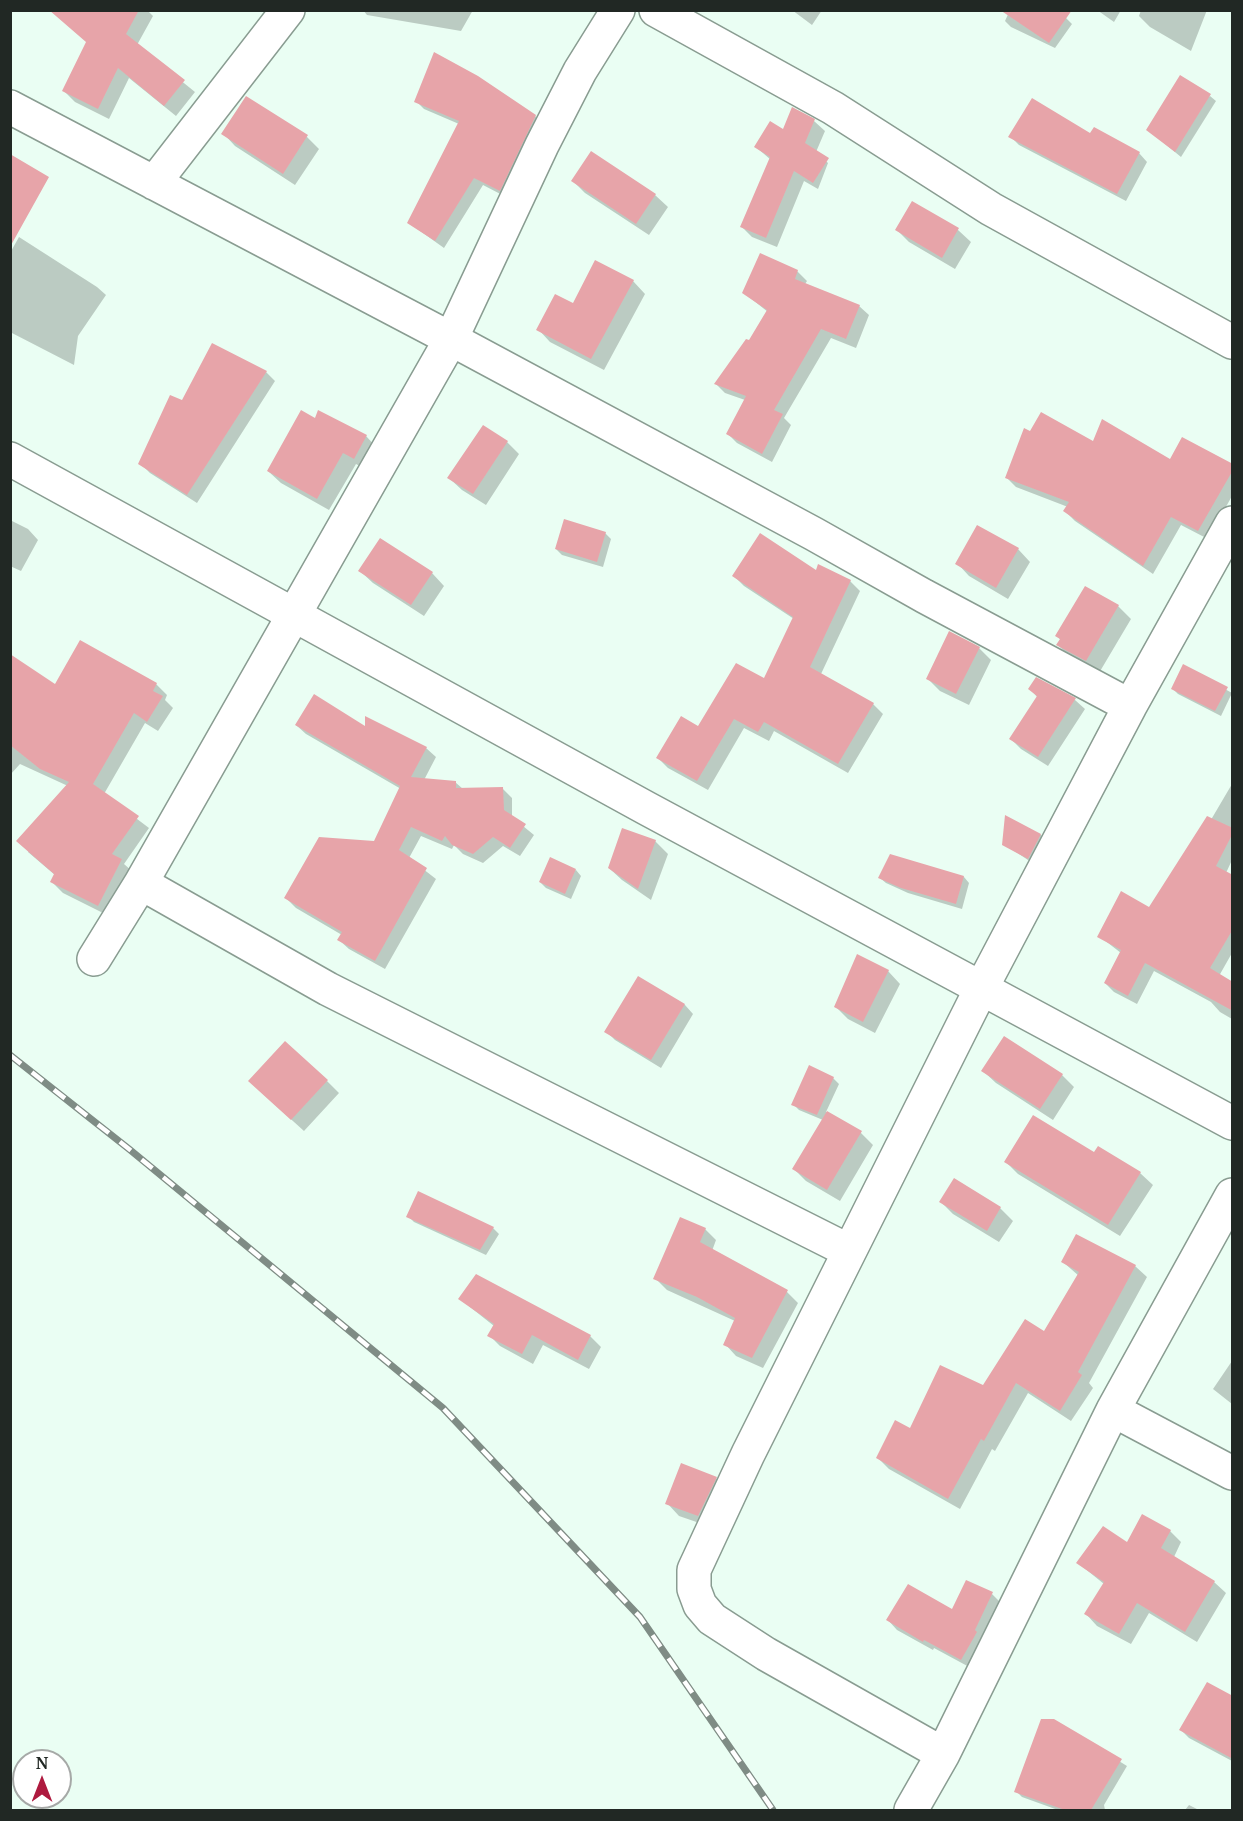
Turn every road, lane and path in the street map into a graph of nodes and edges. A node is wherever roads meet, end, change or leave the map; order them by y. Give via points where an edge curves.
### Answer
1 (288, 10) edge
2 (618, 10) edge
3 (656, 10) edge
4 (10, 107) edge
5 (154, 183) junction
6 (451, 339) junction
7 (1233, 342) edge
8 (10, 459) edge
9 (1233, 523) edge
10 (292, 615) junction
11 (1130, 705) junction
12 (141, 883) junction
13 (94, 959) dead end
14 (982, 987) junction
15 (1233, 1122) edge
16 (1233, 1195) edge
17 (849, 1251) junction
18 (1113, 1410) junction
19 (1233, 1473) edge
20 (943, 1754) junction
21 (910, 1810) edge

1 - 5 street
2 - 6 street via 580,71 542,145
3 - 7 street via 832,108 991,209
4 - 5 street
5 - 6 street
6 - 10 street
6 - 11 street
8 - 10 street
9 - 11 street
10 - 12 street
10 - 14 street
11 - 14 street
12 - 13 street
12 - 17 street via 328,989
14 - 15 street
14 - 17 street
16 - 18 street
17 - 20 street via 694,1570 694,1589 700,1605 712,1619
18 - 19 street
18 - 20 street
20 - 21 street

